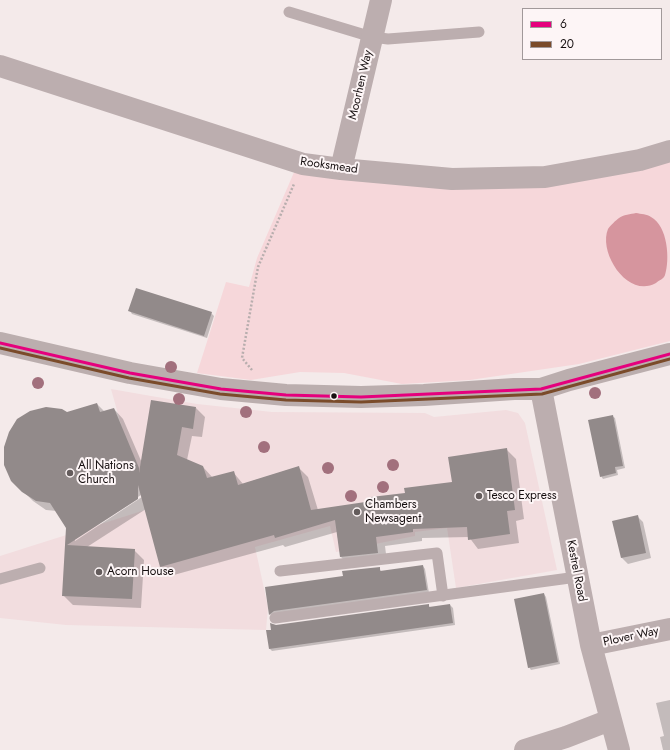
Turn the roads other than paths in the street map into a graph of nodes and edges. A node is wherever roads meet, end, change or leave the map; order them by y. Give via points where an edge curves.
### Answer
1 (382, 0) edge
2 (289, 12) dead end
3 (479, 32) dead end
4 (372, 37) junction
5 (0, 66) edge
6 (670, 151) edge
7 (341, 169) junction
8 (0, 343) edge
9 (670, 354) edge
10 (541, 389) junction
11 (40, 568) dead end
12 (280, 571) dead end
13 (577, 577) junction
14 (0, 579) edge
15 (443, 596) junction
16 (275, 618) dead end
17 (670, 629) edge
18 (591, 645) junction
19 (610, 720) junction
20 (526, 750) edge
21 (619, 750) edge

1 - 4 street, Moorhen Way
2 - 4 lane
3 - 4 lane via 388,40
4 - 7 street, Moorhen Way
5 - 7 street, Rooksmead via 302,164
6 - 7 street, Rooksmead via 640,160 545,177 452,178
8 - 10 street via 130,373 220,389 361,397
9 - 10 street
10 - 13 street, Kestrel Road
11 - 14 lane
12 - 15 lane via 437,553
13 - 15 lane
13 - 18 street, Kestrel Road
15 - 16 lane
17 - 18 street, Plover Way
18 - 19 street, Kestrel Road
19 - 20 street
19 - 21 street, Kestrel Road

